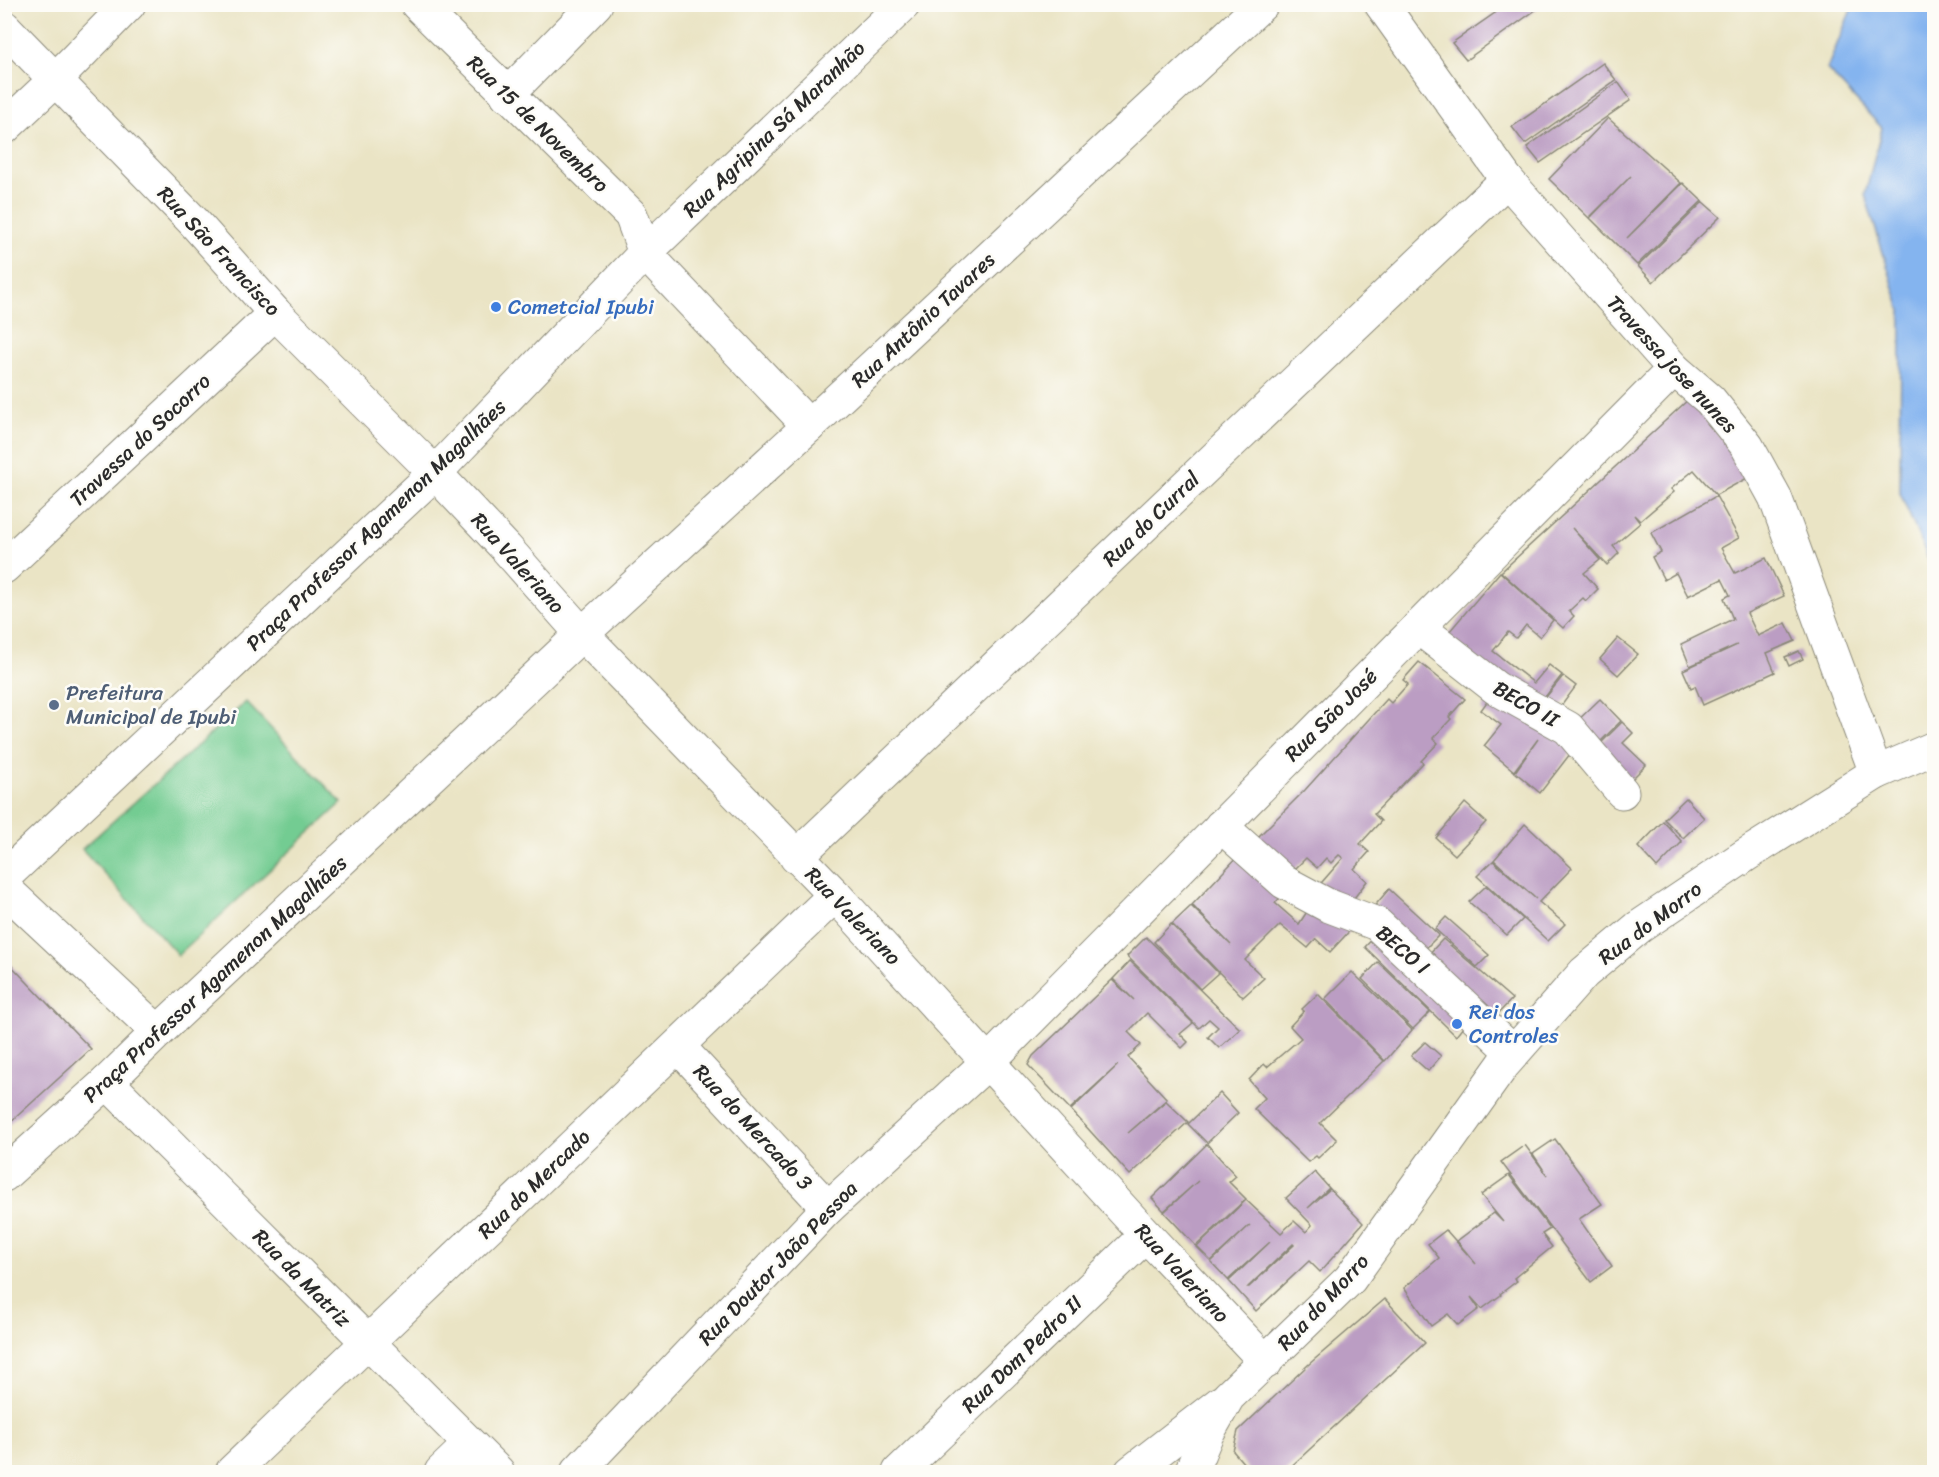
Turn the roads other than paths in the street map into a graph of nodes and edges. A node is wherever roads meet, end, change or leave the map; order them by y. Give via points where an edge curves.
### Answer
1 (129, 4) edge
2 (417, 4) edge
3 (596, 4) edge
4 (904, 4) edge
5 (1262, 4) edge
6 (1381, 4) edge
7 (4, 27) edge
8 (55, 80) junction
9 (507, 95) junction
10 (4, 128) edge
11 (1507, 180) junction
12 (645, 253) junction
13 (275, 313) junction
14 (1674, 369) junction
15 (809, 426) junction
16 (435, 473) junction
17 (4, 567) edge
18 (1418, 627) junction
19 (582, 633) junction
20 (1935, 748) edge
21 (1875, 773) junction
22 (1622, 792) dead end
23 (1221, 826) junction
24 (796, 857) junction
25 (4, 877) edge
26 (4, 888) edge
27 (835, 895) junction
28 (158, 1032) junction
29 (678, 1046) junction
30 (1513, 1052) junction
31 (988, 1062) junction
32 (107, 1082) junction
33 (4, 1175) edge
34 (828, 1208) junction
35 (1146, 1235) junction
36 (367, 1343) junction
37 (1266, 1362) junction
38 (1228, 1396) junction
39 (469, 1445) junction
40 (232, 1473) edge
41 (441, 1473) edge
42 (498, 1473) edge
43 (577, 1473) edge
44 (898, 1473) edge
45 (1131, 1473) edge
46 (1191, 1473) edge

1 - 8 street
2 - 9 street, Rua 15 de Novembro
3 - 9 street
4 - 12 street, Rua Agripina Sá Maranhão
5 - 15 street, Rua Antônio Tavares
6 - 11 street, Travessa jose nunes
7 - 8 street, Rua São Francisco
8 - 10 street
8 - 13 street, Rua São Francisco via 193,221
9 - 12 street, Rua 15 de Novembro via 631,215
11 - 14 street, Travessa jose nunes
11 - 24 street, Rua do Curral
12 - 15 street
12 - 16 street, Praça Professor Agamenon Magalhães
13 - 16 street, Rua São Francisco
13 - 17 street, Travessa do Socorro
14 - 18 street, Rua São José
14 - 21 street, Travessa jose nunes via 1710,400 1747,446 1775,497
15 - 19 street, Rua Antônio Tavares
16 - 19 street, Rua Valeriano
16 - 25 street, Praça Professor Agamenon Magalhães
18 - 22 street, BECO II via 1496,688 1568,728
18 - 23 street, Rua São José
19 - 24 street, Rua Valeriano
19 - 28 street, Praça Professor Agamenon Magalhães
20 - 21 street, Rua do Morro
21 - 30 street, Rua do Morro via 1639,927 1584,973
23 - 30 street, BECO I via 1284,882 1377,924
23 - 31 street, Rua São José
24 - 27 street, Rua Valeriano
26 - 28 street
27 - 29 street, Rua do Mercado
27 - 31 street, Rua Valeriano
28 - 32 street, Praça Professor Agamenon Magalhães
29 - 34 street, Rua do Mercado 3
29 - 36 street, Rua do Mercado
30 - 37 street, Rua do Morro via 1350,1279
31 - 34 street, Rua Doutor João Pessoa
31 - 35 street, Rua Valeriano
32 - 33 street, Praça Professor Agamenon Magalhães
32 - 36 street, Rua da Matriz
34 - 43 street, Rua Doutor João Pessoa
35 - 37 street, Rua Valeriano
35 - 44 street, Rua Dom Pedro II
36 - 39 street, Rua da Matriz
36 - 40 street, Rua do Mercado
37 - 38 street, Rua do Morro
38 - 45 street, Rua do Morro
38 - 46 street
39 - 41 street
39 - 42 street, Rua da Matriz

